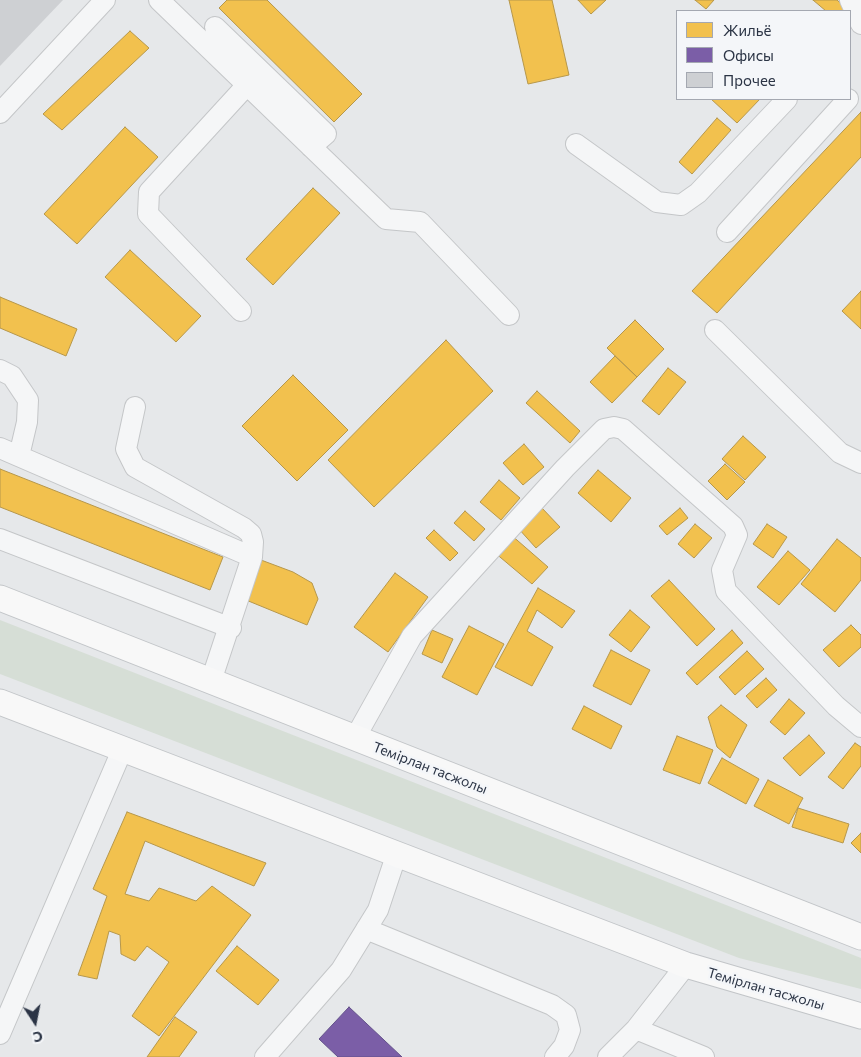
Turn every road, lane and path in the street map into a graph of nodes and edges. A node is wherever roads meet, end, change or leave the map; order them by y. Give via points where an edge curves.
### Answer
1 (105, 0) edge
2 (159, 0) edge
3 (850, 0) edge
4 (861, 23) edge
5 (216, 27) dead end
6 (851, 33) edge
7 (247, 85) junction
8 (861, 85) edge
9 (851, 96) edge
10 (786, 100) edge
11 (847, 100) edge
12 (0, 113) edge
13 (576, 144) dead end
14 (311, 147) junction
15 (727, 232) dead end
16 (241, 311) dead end
17 (509, 315) dead end
18 (715, 330) dead end
19 (0, 370) edge
20 (135, 408) dead end
21 (0, 448) edge
22 (19, 456) junction
23 (861, 463) edge
24 (0, 539) edge
25 (252, 557) junction
26 (0, 598) edge
27 (230, 628) junction
28 (212, 681) junction
29 (0, 702) edge
30 (861, 727) edge
31 (355, 738) junction
32 (123, 748) junction
33 (397, 853) junction
34 (366, 929) junction
35 (861, 937) edge
36 (686, 965) junction
37 (861, 1016) edge
38 (636, 1030) junction
39 (0, 1034) edge
40 (265, 1057) edge
41 (555, 1057) edge
42 (608, 1057) edge
43 (704, 1057) edge

1 - 12 street
2 - 7 street
3 - 4 street
4 - 6 street
5 - 14 street via 326,134
7 - 14 street
7 - 16 street via 149,192 148,214
8 - 9 street
10 - 13 street via 698,193 681,205 657,202
11 - 15 street
14 - 17 street via 386,220 420,222
18 - 23 street via 840,453
19 - 22 street via 12,376 28,400 27,422
20 - 25 street via 126,448 135,467 244,528 251,534
21 - 22 street
22 - 25 street
24 - 27 street
25 - 27 street
26 - 28 main road, Темірлан тасжолы
27 - 28 street
28 - 31 main road, Темірлан тасжолы
29 - 32 main road, Темірлан тасжолы
30 - 31 street via 836,706 726,591 722,570 737,535 732,526 623,429 614,427 604,429 565,468 412,636
31 - 35 main road, Темірлан тасжолы
32 - 33 main road, Темірлан тасжолы
32 - 39 street
33 - 34 street via 378,910
33 - 36 main road, Темірлан тасжолы
34 - 40 street via 341,970
34 - 41 street via 552,1005 566,1015 570,1030 564,1046
36 - 37 main road, Темірлан тасжолы
36 - 38 street
38 - 42 street
38 - 43 street

